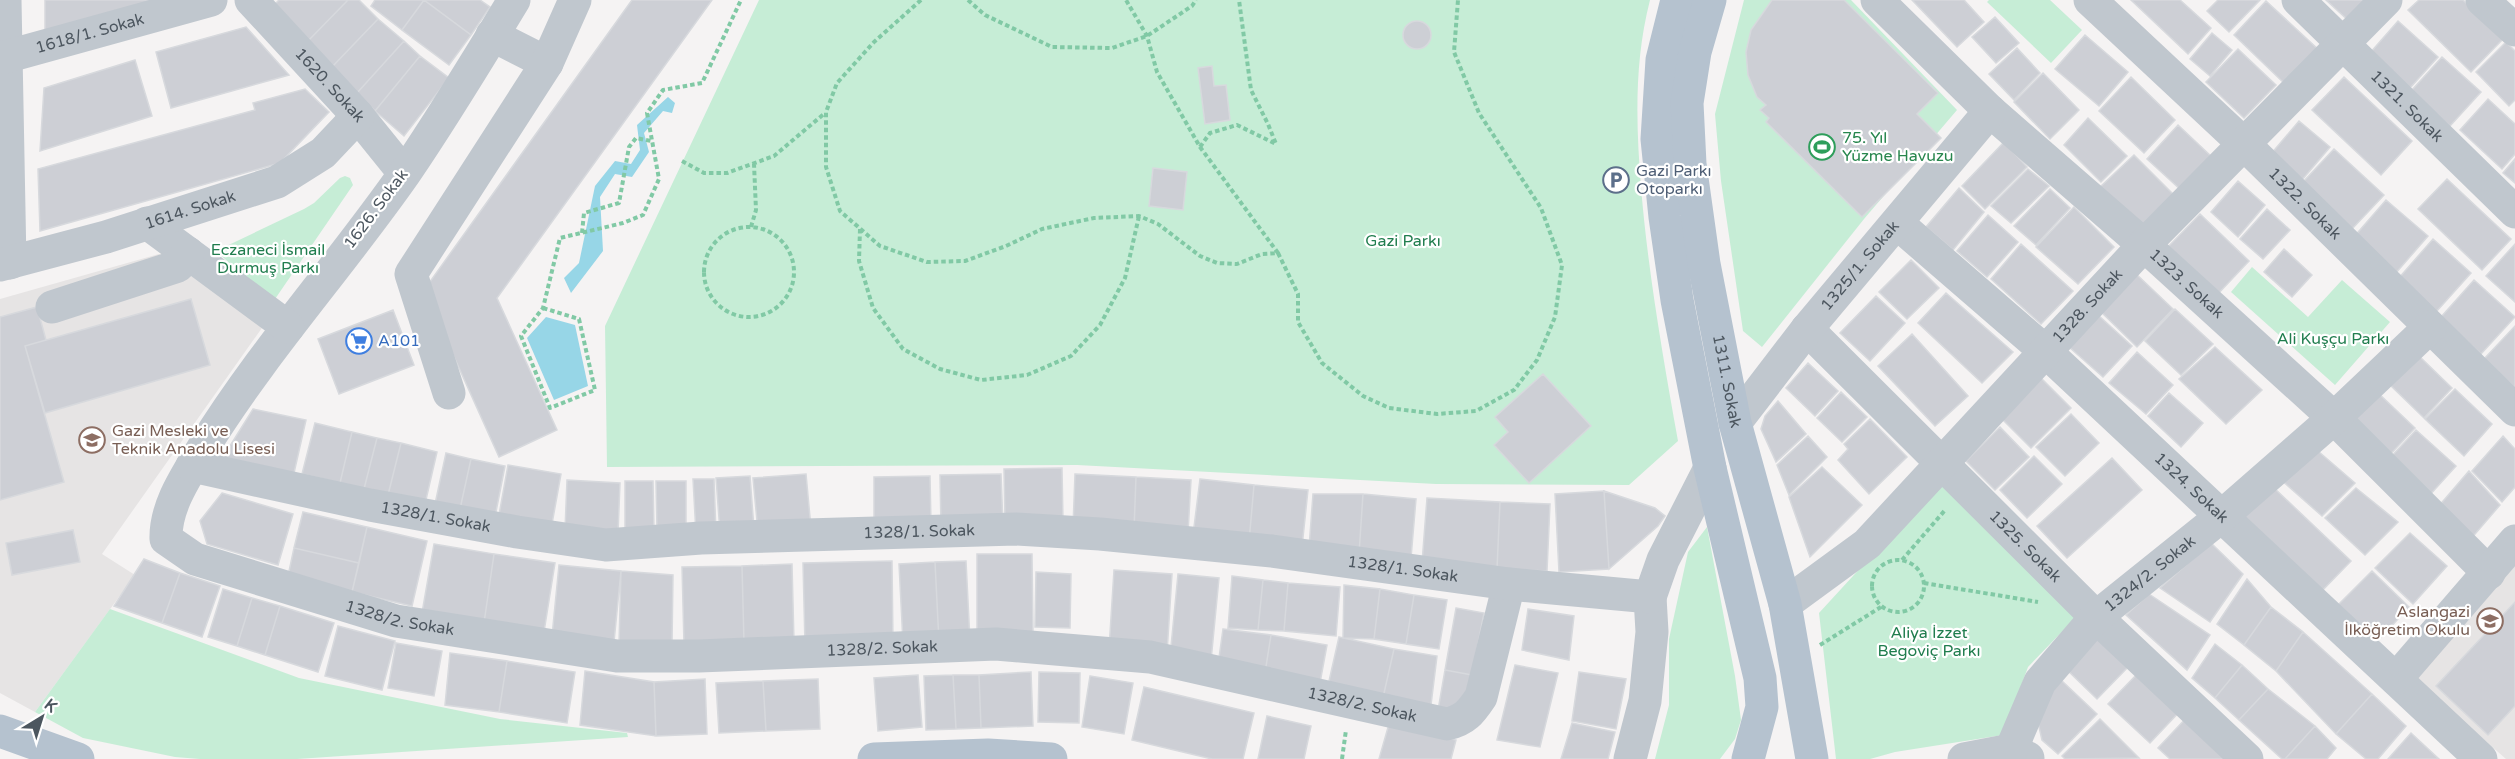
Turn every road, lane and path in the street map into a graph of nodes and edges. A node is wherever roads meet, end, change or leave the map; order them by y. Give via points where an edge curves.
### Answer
1 (5, 0) edge
2 (211, 0) edge
3 (251, 0) edge
4 (513, 0) edge
5 (575, 0) edge
6 (741, 0) edge
7 (921, 0) edge
8 (968, 0) edge
9 (1126, 0) edge
10 (1196, 0) edge
11 (1239, 0) edge
12 (1458, 0) edge
13 (1677, 0) edge
14 (1710, 0) edge
15 (1877, 0) edge
16 (2090, 0) edge
17 (2298, 0) edge
18 (2386, 0) edge
19 (2482, 0) edge
20 (2515, 30) edge
21 (492, 34) junction
22 (1147, 36) junction
23 (2343, 44) junction
24 (5, 57) junction
25 (548, 63) junction
26 (1990, 111) junction
27 (826, 112) junction
28 (358, 116) junction
29 (651, 141) junction
30 (2244, 144) junction
31 (1200, 147) junction
32 (682, 161) dead end
33 (754, 164) junction
34 (404, 173) junction
35 (2515, 212) edge
36 (1139, 216) junction
37 (147, 223) junction
38 (1897, 223) junction
39 (751, 227) junction
40 (860, 228) junction
41 (582, 233) junction
42 (2144, 245) junction
43 (188, 253) junction
44 (1278, 253) junction
45 (5, 264) edge
46 (52, 307) dead end
47 (543, 308) junction
48 (288, 327) junction
49 (2430, 327) junction
50 (1807, 329) junction
51 (2045, 351) junction
52 (449, 393) dead end
53 (2515, 409) edge
54 (2334, 418) junction
55 (1735, 423) junction
56 (1942, 463) junction
57 (192, 466) junction
58 (1710, 468) junction
59 (1965, 486) junction
60 (2222, 516) junction
61 (166, 539) joint
62 (2515, 541) edge
63 (1902, 560) junction
64 (2489, 573) junction
65 (1924, 583) junction
66 (1509, 584) junction
67 (1650, 597) junction
68 (2039, 602) dead end
69 (1785, 604) junction
70 (1881, 607) junction
71 (2096, 617) junction
72 (1796, 660) junction
73 (2396, 679) junction
74 (0, 731) edge
75 (2017, 756) edge
76 (78, 759) edge
77 (874, 759) edge
78 (1051, 759) edge
79 (1630, 759) edge
80 (1748, 759) edge
81 (1812, 759) edge
82 (1964, 759) edge
83 (2247, 759) edge
84 (2481, 759) edge

1 - 24 street
2 - 24 street, 1618/1. Sokak
3 - 28 street, 1620. Sokak
4 - 21 street, 1626. Sokak
5 - 25 street
6 - 29 path via 702,83 663,90 648,113
7 - 27 path via 874,42 837,83
8 - 22 path via 985,15 1052,47 1112,48
9 - 22 path
10 - 22 path
11 - 31 path via 1251,90 1276,144 1237,125 1210,133
12 - 44 path via 1454,52 1479,113 1541,208 1562,265 1555,317 1537,360 1514,390 1476,411 1437,414 1389,408 1363,396 1322,363 1298,322 1298,294
13 - 58 main road, 1311. Sokak via 1662,60 1657,139 1677,300
14 - 55 main road, 1311. Sokak via 1695,52 1687,103 1690,164 1704,264
15 - 26 street, 1323. Sokak
16 - 30 street, 1322. Sokak
17 - 23 street, 1321. Sokak
18 - 23 street, 1328. Sokak
19 - 20 street
21 - 25 street
21 - 34 street, 1626. Sokak
22 - 31 path via 1157,72
23 - 30 street, 1328. Sokak
23 - 35 street, 1321. Sokak
24 - 45 street via 10,197
25 - 52 street via 411,274
26 - 38 street, 1325/1. Sokak
26 - 42 street, 1323. Sokak
27 - 33 path via 774,156
27 - 40 path via 826,167 840,212
28 - 34 street, 1620. Sokak
28 - 37 street, 1614. Sokak via 323,153 277,182
29 - 41 path via 636,138 629,147 619,203 584,213
29 - 41 path via 659,179 643,215
30 - 42 street, 1328. Sokak
30 - 49 street, 1322. Sokak
31 - 44 path
32 - 33 path via 704,173 727,173
33 - 39 path via 756,210
34 - 48 street, 1626. Sokak
36 - 40 path via 1094,218 1042,229 965,261 927,262 880,246
36 - 40 path via 1125,278 1100,325 1071,356 1027,375 981,380 940,369 903,350 873,308 859,261
36 - 44 path via 1217,263 1238,264 1262,254
37 - 43 street
37 - 45 street, 1614. Sokak
38 - 50 street, 1325/1. Sokak
38 - 51 street, 1324. Sokak
39 - 39 path via 722,236 712,247 704,275 716,302 728,312 742,316 771,312 791,290 794,276 793,262 778,237
41 - 47 path via 560,238
42 - 51 street, 1328. Sokak
42 - 54 street, 1323. Sokak
43 - 46 street via 178,266
43 - 48 street
47 - 47 path via 579,319 595,390 550,408 521,336
48 - 57 street, 1626. Sokak via 231,403
49 - 53 street, 1322. Sokak
49 - 54 street, 1324/2. Sokak
50 - 55 street, 1325/1. Sokak
50 - 56 street, 1325. Sokak
51 - 56 street, 1328. Sokak
51 - 60 street, 1324. Sokak
54 - 60 street, 1324/2. Sokak
54 - 64 street, 1323. Sokak
55 - 69 main road, 1311. Sokak
56 - 59 street, 1325. Sokak
56 - 69 street, 1328. Sokak via 1868,544
57 - 61 street, 1626. Sokak via 169,512
57 - 66 street, 1328/1. Sokak via 370,505 606,545 701,538 1016,529 1272,551
58 - 67 street via 1663,560
58 - 80 main road, 1311. Sokak via 1760,678 1761,707
59 - 63 path
59 - 71 street, 1325. Sokak
60 - 71 street, 1324/2. Sokak
60 - 73 street, 1324. Sokak
61 - 66 street, 1328/2. Sokak via 195,559 396,621 617,656 996,644 1150,657 1447,724 1461,721 1481,697
62 - 64 street
63 - 65 path via 1914,566
63 - 70 path via 1884,564 1872,578 1871,590
64 - 73 street
65 - 68 path
65 - 70 path via 1923,593 1912,609 1891,612
66 - 67 street, 1328/1. Sokak
67 - 79 street via 1652,632 1645,701
69 - 72 main road, 1311. Sokak
70 - 72 path
71 - 75 street, 1324/2. Sokak via 2040,682
71 - 83 street, 1325. Sokak
72 - 81 main road, 1311. Sokak
73 - 84 street, 1324. Sokak
74 - 76 main road
75 - 82 street
77 - 78 main road via 988,755

